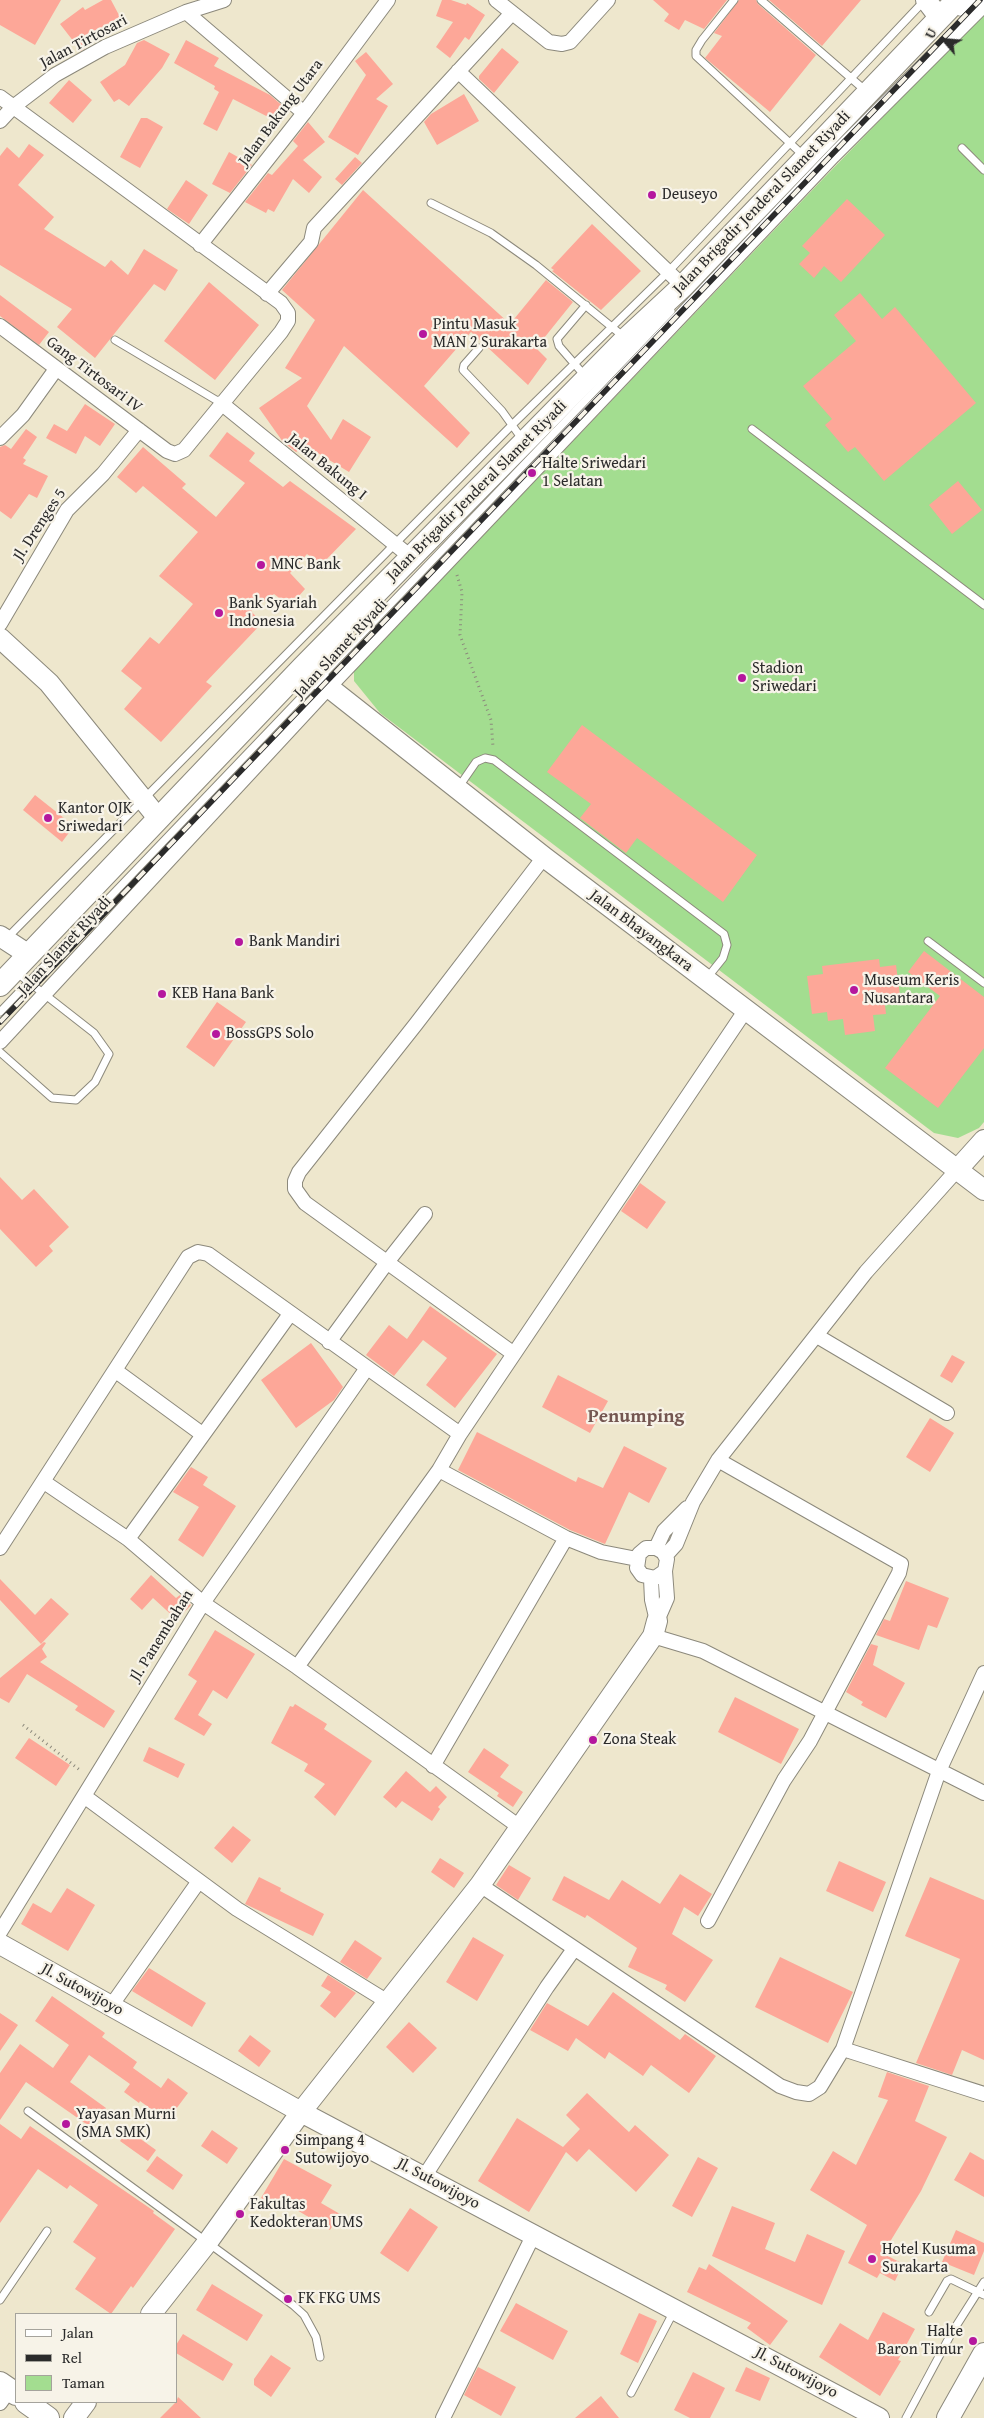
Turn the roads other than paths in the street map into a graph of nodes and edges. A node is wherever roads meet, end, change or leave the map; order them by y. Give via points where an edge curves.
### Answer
1 (224, 0) edge
2 (388, 0) edge
3 (496, 0) edge
4 (608, 0) edge
5 (734, 0) edge
6 (761, 0) edge
7 (972, 0) edge
8 (984, 5) edge
9 (940, 7) edge
10 (186, 12) junction
11 (512, 13) junction
12 (458, 71) junction
13 (851, 77) junction
14 (868, 92) junction
15 (0, 97) edge
16 (12, 107) junction
17 (304, 113) junction
18 (0, 121) edge
19 (962, 148) dead end
20 (797, 149) junction
21 (984, 170) edge
22 (432, 204) dead end
23 (200, 245) junction
24 (675, 279) junction
25 (267, 294) junction
26 (586, 305) junction
27 (674, 308) dead end
28 (0, 326) edge
29 (619, 333) junction
30 (115, 340) dead end
31 (479, 348) dead end
32 (56, 368) junction
33 (581, 372) junction
34 (221, 404) junction
35 (513, 424) junction
36 (139, 430) junction
37 (752, 430) dead end
38 (0, 438) edge
39 (525, 443) junction
40 (403, 551) junction
41 (984, 605) edge
42 (0, 636) edge
43 (317, 678) junction
44 (457, 789) junction
45 (142, 799) junction
46 (158, 818) junction
47 (544, 857) junction
48 (2, 941) edge
49 (928, 941) dead end
50 (18, 973) edge
51 (705, 980) junction
52 (984, 983) edge
53 (45, 994) junction
54 (745, 1011) junction
55 (0, 1012) edge
56 (0, 1042) edge
57 (0, 1052) edge
58 (984, 1140) edge
59 (956, 1170) junction
60 (984, 1190) edge
61 (425, 1214) dead end
62 (388, 1261) junction
63 (290, 1314) junction
64 (817, 1336) junction
65 (330, 1342) junction
66 (514, 1354) junction
67 (367, 1368) junction
68 (116, 1371) junction
69 (947, 1413) dead end
70 (202, 1434) junction
71 (460, 1434) junction
72 (718, 1460) junction
73 (439, 1470) junction
74 (44, 1482) junction
75 (128, 1538) junction
76 (566, 1538) junction
77 (1, 1543) edge
78 (661, 1551) junction
79 (637, 1559) junction
80 (665, 1571) junction
81 (651, 1578) junction
82 (203, 1602) junction
83 (655, 1628) junction
84 (297, 1667) junction
85 (984, 1673) edge
86 (825, 1712) junction
87 (433, 1766) junction
88 (939, 1771) junction
89 (984, 1793) edge
90 (84, 1796) junction
91 (521, 1828) junction
92 (199, 1881) junction
93 (480, 1886) junction
94 (708, 1921) dead end
95 (0, 1932) edge
96 (0, 1944) edge
97 (574, 1950) junction
98 (388, 2002) junction
99 (111, 2006) junction
100 (843, 2049) junction
101 (984, 2094) edge
102 (28, 2111) dead end
103 (301, 2112) junction
104 (424, 2177) junction
105 (47, 2232) dead end
106 (534, 2234) junction
107 (207, 2243) junction
108 (984, 2282) edge
109 (981, 2294) edge
110 (0, 2300) edge
111 (675, 2308) junction
112 (929, 2312) dead end
113 (152, 2313) edge
114 (984, 2354) edge
115 (320, 2357) dead end
116 (631, 2393) dead end
117 (24, 2403) edge
118 (85, 2403) edge
119 (48, 2418) edge
120 (74, 2418) edge
121 (443, 2418) edge
122 (879, 2418) edge
123 (906, 2418) edge
124 (948, 2418) edge

1 - 10 street, Jalan Tirtosari
2 - 17 street, Jalan Bakung Utara
3 - 11 street
4 - 11 street via 570,42 562,44 548,42
5 - 20 lane via 702,40 696,56
6 - 13 lane
7 - 9 lane
8 - 43 street, Jalan Slamet Riyadi via 833,156 450,560
9 - 13 lane
9 - 14 main road, Jalan Brigadir Jenderal Slamet Riyadi
10 - 16 street, Jalan Tirtosari via 105,48 55,75
10 - 17 street
11 - 12 street
12 - 24 street
12 - 25 street via 314,228 311,242
13 - 14 lane
13 - 20 lane
14 - 20 main road, Jalan Brigadir Jenderal Slamet Riyadi
15 - 16 street
16 - 18 street, Jalan Tirtosari
16 - 23 street
17 - 23 street, Jalan Bakung Utara
19 - 21 lane
20 - 24 main road, Jalan Brigadir Jenderal Slamet Riyadi
22 - 26 lane via 491,233
23 - 25 street
24 - 29 main road, Jalan Brigadir Jenderal Slamet Riyadi
25 - 34 street via 281,303 288,313 288,321
26 - 29 lane
26 - 33 lane via 557,339 558,346
27 - 43 lane
28 - 32 street, Gang Tirtosari IV
29 - 33 main road, Jalan Brigadir Jenderal Slamet Riyadi
30 - 34 lane
31 - 35 lane via 463,370
32 - 36 street, Gang Tirtosari IV
32 - 38 street via 22,415
33 - 35 lane
33 - 39 main road, Jalan Brigadir Jenderal Slamet Riyadi
34 - 36 street, Gang Tirtosari IV via 184,450 175,454
34 - 40 street, Jalan Bakung I
35 - 39 lane
35 - 40 lane
36 - 42 street, Jl. Drenges 5 via 103,474 67,510
37 - 41 lane
39 - 40 main road, Jalan Brigadir Jenderal Slamet Riyadi
40 - 43 main road, Jalan Brigadir Jenderal Slamet Riyadi
40 - 45 lane
42 - 45 main road via 49,683
43 - 44 main road, Jalan Bhayangkara
43 - 46 main road, Jalan Brigadir Jenderal Slamet Riyadi
43 - 50 lane
43 - 53 street, Jalan Slamet Riyadi
44 - 47 main road, Jalan Bhayangkara
44 - 51 lane via 476,762 485,758 494,760 724,934 727,945 723,958
45 - 46 main road
45 - 48 lane
46 - 50 main road, Jalan Brigadir Jenderal Slamet Riyadi
47 - 51 main road, Jalan Bhayangkara
47 - 62 street via 295,1181 295,1189 305,1203
48 - 50 main road
49 - 52 lane
50 - 53 lane
50 - 55 lane
51 - 54 main road, Jalan Bhayangkara
53 - 56 street, Jalan Slamet Riyadi
53 - 57 lane via 94,1034 109,1054 95,1082 76,1100 52,1098
54 - 59 main road, Jalan Bhayangkara
54 - 66 street
58 - 59 main road
59 - 60 main road, Jalan Bhayangkara
59 - 64 street via 866,1272
61 - 62 street
62 - 65 street
62 - 66 street
63 - 65 street
63 - 68 street via 208,1254 198,1252 188,1257
63 - 70 street
64 - 69 street
64 - 72 street
65 - 67 street
66 - 71 street
67 - 71 street
67 - 82 street, Jl. Panembahan
68 - 70 street
68 - 74 street
70 - 75 street
71 - 73 street
72 - 78 street via 693,1502 676,1544
72 - 86 street via 901,1564
73 - 76 street
73 - 84 street
74 - 75 street
74 - 77 street
75 - 82 street
76 - 79 street via 601,1552
76 - 87 street
78 - 79 street via 646,1548
78 - 80 street via 668,1563
79 - 81 street via 639,1572
80 - 81 street via 659,1577
80 - 83 street via 666,1598
81 - 83 street
82 - 84 street
82 - 90 street, Jl. Panembahan
83 - 86 street
83 - 91 main road
84 - 87 street
85 - 88 street
86 - 88 street
86 - 94 street via 784,1780
87 - 91 street
88 - 89 street
88 - 100 street
90 - 92 street
90 - 95 street, Jl. Panembahan
91 - 93 main road
92 - 98 street via 263,1926
92 - 99 street
93 - 97 street
93 - 98 main road
96 - 99 main road, Jl. Sutowijoyo
97 - 100 street via 780,2086 796,2092 809,2094 820,2087
97 - 104 street via 547,1986
98 - 103 main road
99 - 103 main road, Jl. Sutowijoyo
100 - 101 street
102 - 107 lane
103 - 104 main road, Jl. Sutowijoyo
103 - 107 main road
104 - 106 main road, Jl. Sutowijoyo
105 - 110 lane
106 - 111 main road, Jl. Sutowijoyo
106 - 121 street
107 - 113 main road
107 - 115 lane via 304,2315 316,2337
108 - 109 lane
109 - 112 lane via 954,2280 947,2281
109 - 123 lane via 951,2334
111 - 116 lane
111 - 122 main road, Jl. Sutowijoyo
114 - 124 main road
117 - 119 main road
118 - 120 main road

